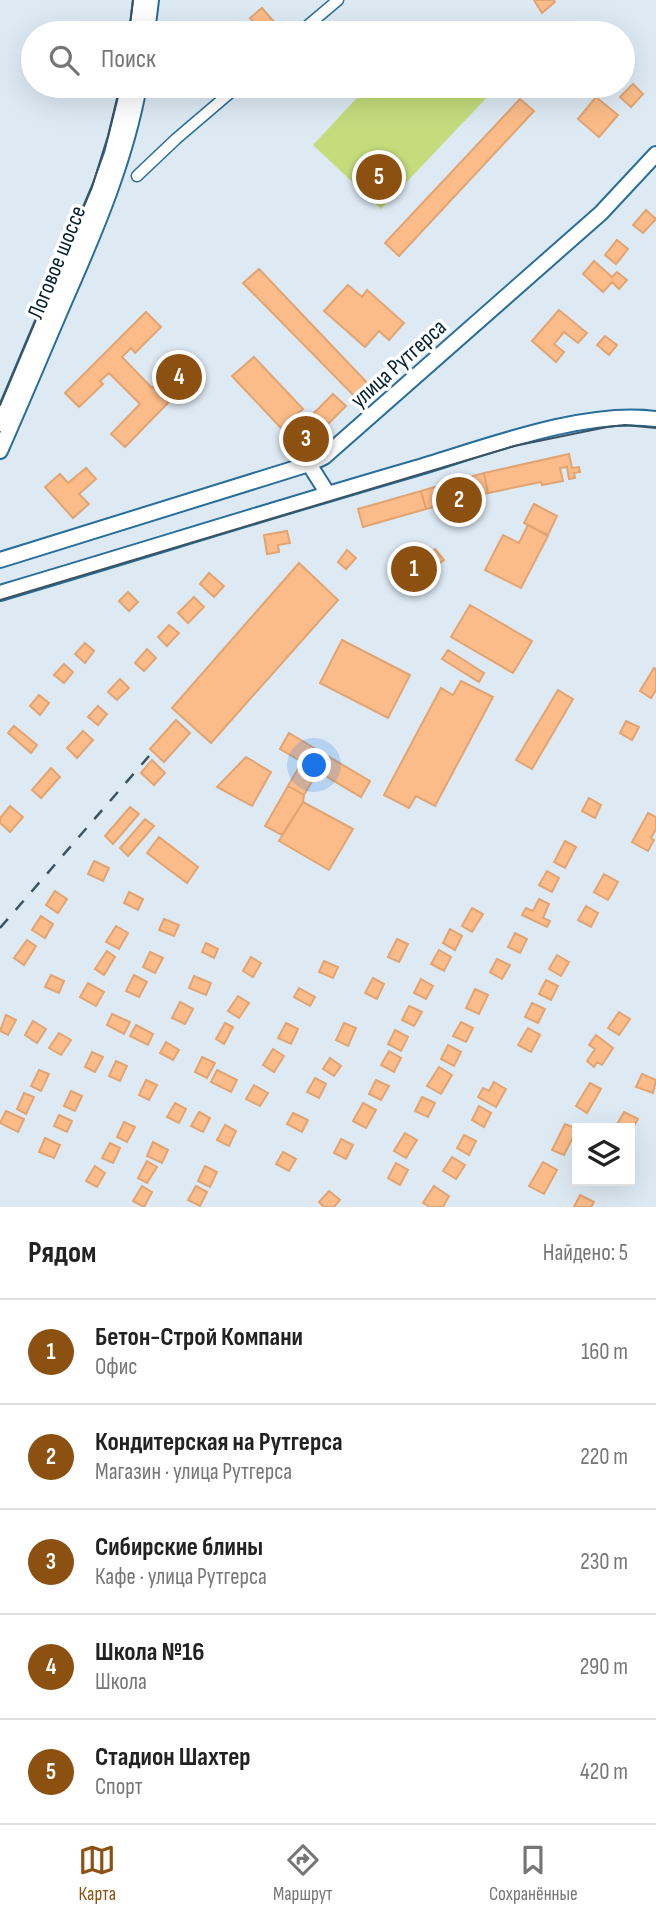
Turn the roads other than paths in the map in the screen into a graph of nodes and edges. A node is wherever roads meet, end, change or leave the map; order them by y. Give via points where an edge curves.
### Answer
1 (141, 0) edge
2 (151, 0) edge
3 (338, 0) edge
4 (138, 21) edge
5 (148, 21) edge
6 (313, 21) edge
7 (126, 98) edge
8 (137, 98) edge
9 (224, 98) edge
10 (656, 154) edge
11 (136, 176) dead end
12 (656, 419) edge
13 (0, 424) edge
14 (0, 451) edge
15 (309, 464) junction
16 (328, 494) junction
17 (0, 560) edge
18 (0, 593) edge

1 - 4 main road
2 - 5 main road
3 - 6 street
7 - 13 main road, Логовое шоссе via 100,187
8 - 14 main road, Логовое шоссе via 85,254
9 - 11 street
10 - 15 main road, улица Рутгерса via 601,213 338,446
12 - 16 main road via 634,416 583,421
15 - 16 main road
15 - 17 main road, улица Рутгерса
16 - 18 main road

